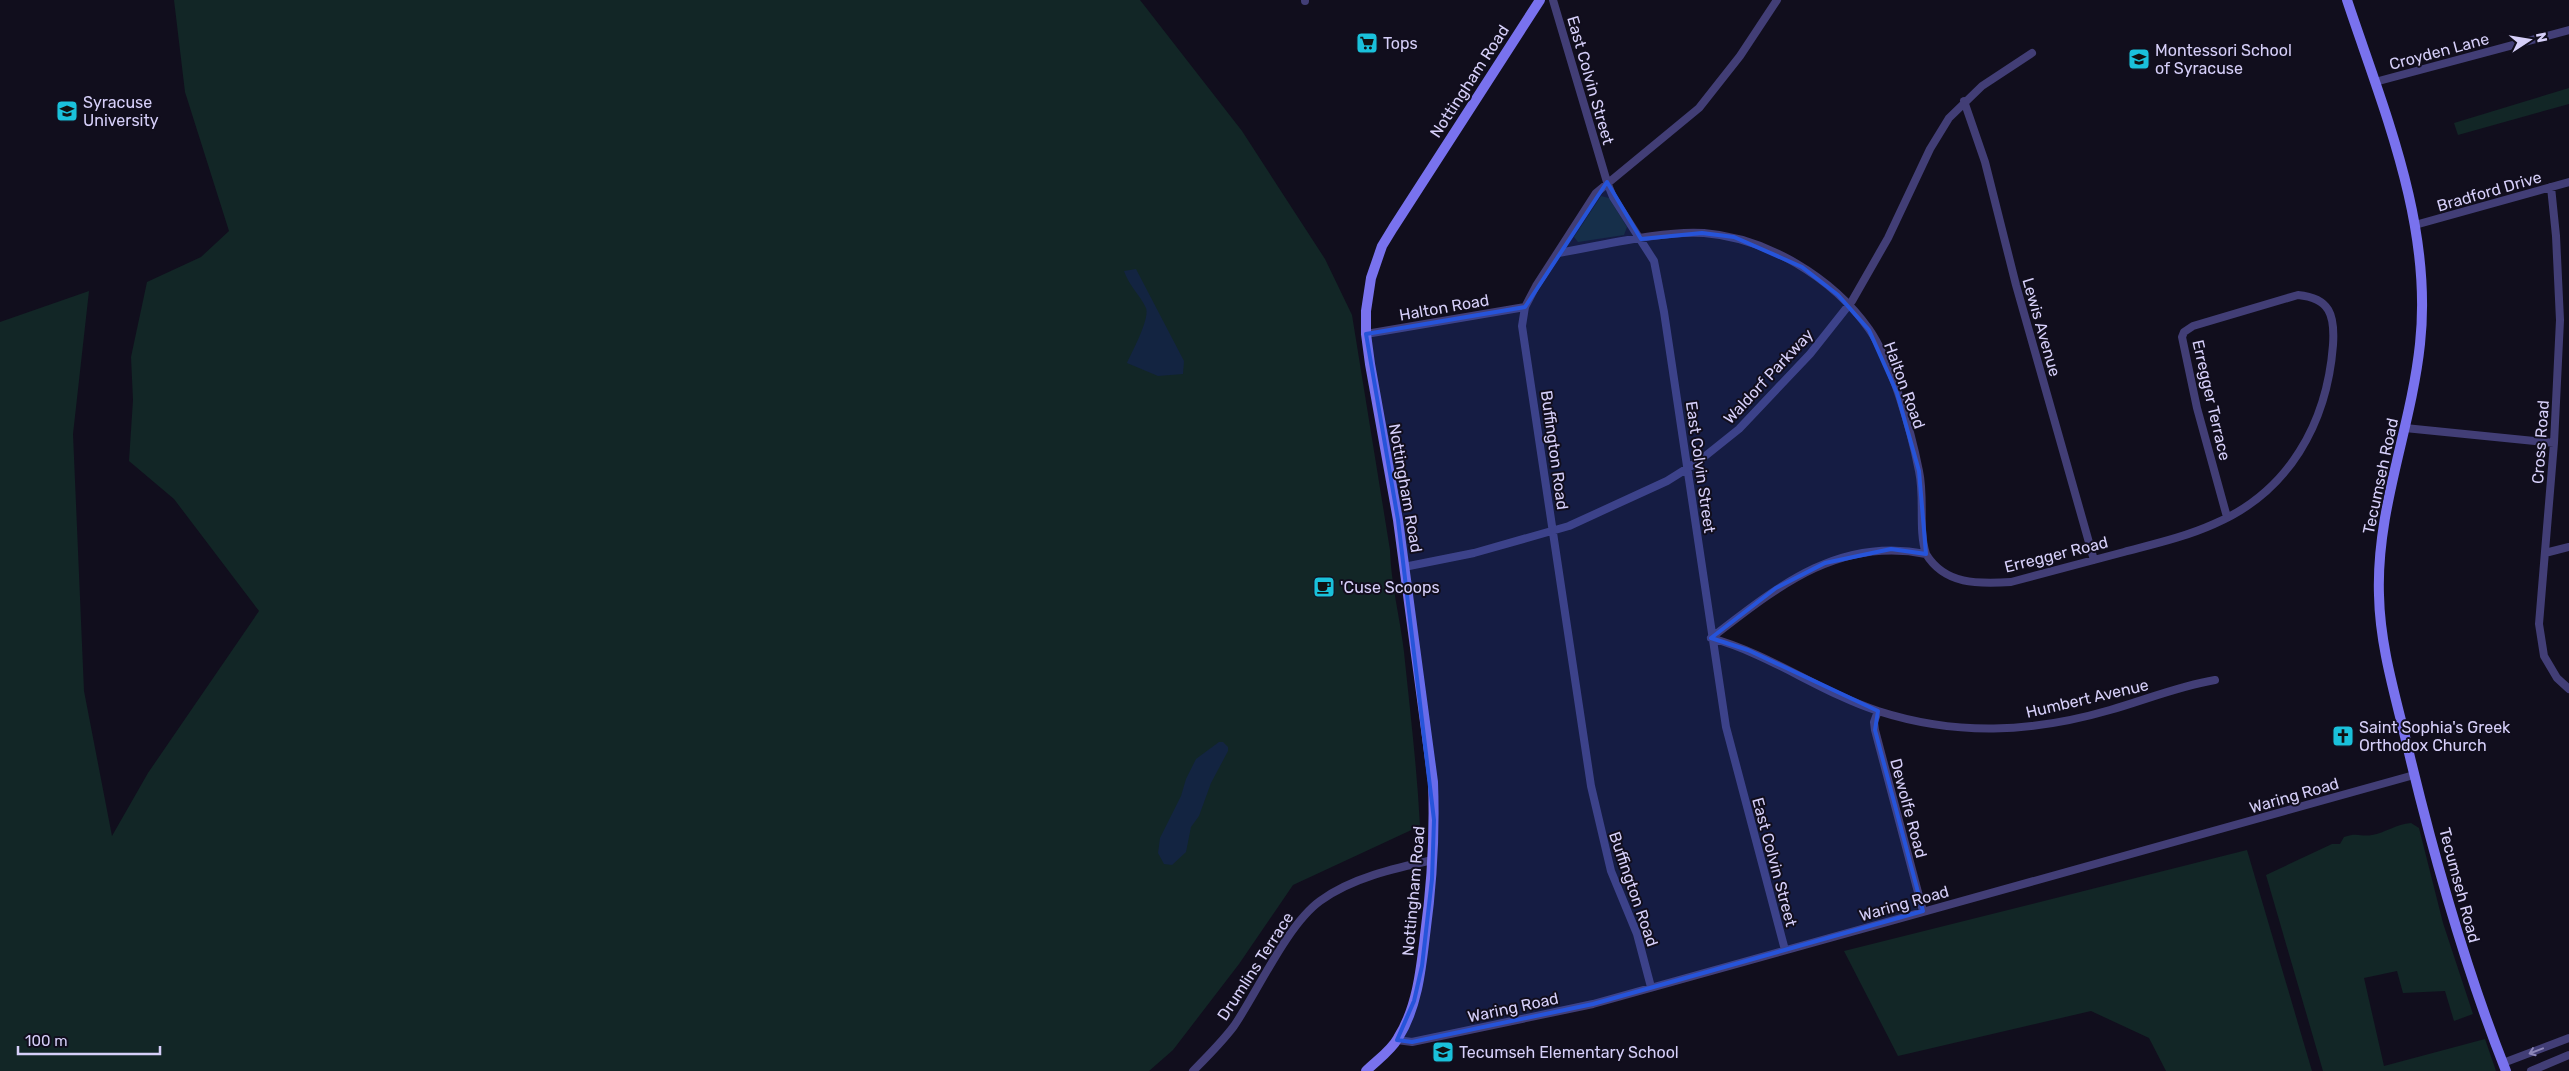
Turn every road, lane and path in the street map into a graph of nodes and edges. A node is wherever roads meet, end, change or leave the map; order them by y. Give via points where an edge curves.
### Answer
1 (1540, 0) edge
2 (1553, 0) edge
3 (1777, 0) edge
4 (2347, 0) edge
5 (2569, 30) edge
6 (2032, 53) dead end
7 (2374, 82) junction
8 (1964, 101) junction
9 (1607, 182) junction
10 (2569, 182) edge
11 (2551, 187) junction
12 (2415, 225) junction
13 (1642, 239) junction
14 (1558, 252) junction
15 (1848, 306) junction
16 (1525, 307) junction
17 (2560, 320) junction
18 (2569, 321) edge
19 (1366, 334) junction
20 (2405, 428) junction
21 (2554, 443) junction
22 (1688, 469) junction
23 (2227, 517) junction
24 (1552, 532) junction
25 (2569, 546) edge
26 (2545, 553) junction
27 (1926, 554) junction
28 (2094, 560) junction
29 (1404, 567) junction
30 (1712, 638) junction
31 (2215, 680) dead end
32 (2569, 689) edge
33 (1878, 711) junction
34 (2414, 774) junction
35 (1433, 860) junction
36 (1923, 912) junction
37 (1785, 950) junction
38 (1651, 988) junction
39 (2569, 1038) edge
40 (1398, 1040) junction
41 (2569, 1055) edge
42 (2505, 1067) edge
43 (1193, 1071) edge
44 (1366, 1071) edge
45 (2531, 1071) edge

1 - 19 street, Nottingham Road via 1382,246 1371,278
2 - 9 street, East Colvin Street
3 - 9 street, Buffington Road via 1740,56 1699,108
4 - 7 street, Tecumseh Road
5 - 7 street, Croyden Lane
6 - 8 street, Waldorf Parkway
7 - 12 street, Tecumseh Road via 2406,180
8 - 15 street, Waldorf Parkway via 1930,149 1888,238
8 - 28 street, Lewis Avenue via 1985,162 2016,285
9 - 13 street, East Colvin Street via 1613,197
9 - 14 street, Buffington Road via 1596,193
10 - 11 street, Bradford Drive
11 - 12 street, Bradford Drive
11 - 17 street, Cross Road
12 - 20 street, Tecumseh Road via 2421,265 2421,332 2414,390
13 - 14 street, Halton Road
13 - 15 street, Halton Road via 1702,233 1734,237 1771,250 1802,267
13 - 22 street, East Colvin Street via 1654,261
14 - 16 street, Buffington Road
15 - 22 street, Waldorf Parkway via 1769,399 1739,429
15 - 27 street, Halton Road via 1869,330 1897,393 1919,471
16 - 19 street, Halton Road
16 - 24 street, Buffington Road via 1522,326
17 - 18 street
17 - 21 street, Cross Road
19 - 29 street, Nottingham Road
20 - 21 street
20 - 34 street, Tecumseh Road via 2386,508 2379,595 2391,678
21 - 26 street, Cross Road
22 - 24 street, Waldorf Parkway
22 - 30 street, East Colvin Street
23 - 23 street, Erregger Terrace via 2260,496 2278,479 2316,424 2331,367 2333,333 2332,319 2325,305 2314,297 2298,295 2193,326 2182,337 2197,408
23 - 28 street, Erregger Road via 2179,537
24 - 29 street, Waldorf Parkway via 1474,554
24 - 38 street, Buffington Road via 1600,833 1610,871 1637,934
25 - 26 street
26 - 32 street, Cross Road via 2540,640 2549,666
27 - 28 street, Erregger Road via 1938,570 1960,581 1982,584 2010,582
27 - 30 street via 1891,549 1818,566 1776,588
29 - 35 street, Nottingham Road via 1433,782
30 - 33 street, Humbert Avenue via 1748,650
30 - 37 street, East Colvin Street via 1726,727
31 - 33 street, Humbert Avenue via 2107,711 2011,729 1953,728
33 - 36 street, Dewolfe Road via 1874,730
34 - 36 street, Waring Road
34 - 42 street, Tecumseh Road via 2453,923
35 - 40 street, Nottingham Road via 1422,966 1414,1001
35 - 43 street, Drumlins Terrace via 1399,867 1339,889 1313,907 1300,920 1233,1028
36 - 37 street, Waring Road
37 - 38 street, Waring Road
38 - 40 street, Waring Road via 1593,1004 1412,1042
39 -> 42 street
40 - 44 street, Nottingham Road
41 - 45 street

